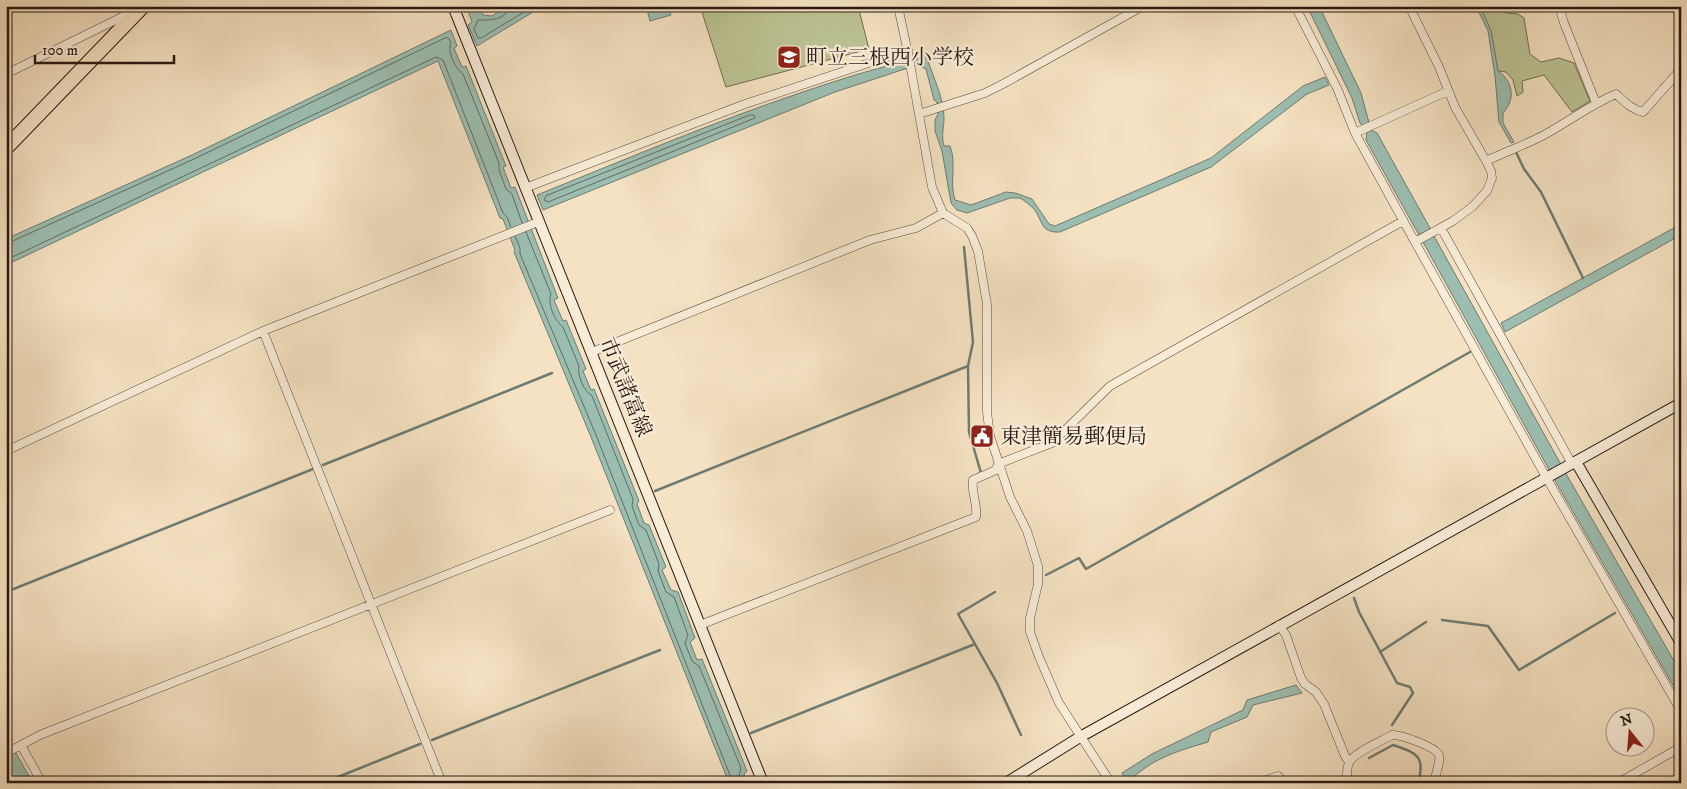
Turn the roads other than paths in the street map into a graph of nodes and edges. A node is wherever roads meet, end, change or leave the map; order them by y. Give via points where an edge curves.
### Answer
1 (143, 6) edge
2 (453, 6) edge
3 (898, 6) edge
4 (1143, 6) edge
5 (1295, 6) edge
6 (1409, 6) edge
7 (1559, 6) edge
8 (908, 54) junction
9 (1681, 69) edge
10 (6, 74) edge
11 (1448, 91) junction
12 (1596, 102) junction
13 (919, 114) junction
14 (1355, 133) junction
15 (6, 148) edge
16 (1486, 160) junction
17 (525, 188) junction
18 (943, 212) junction
19 (1403, 221) junction
20 (535, 223) junction
21 (1441, 228) junction
22 (1419, 240) junction
23 (263, 331) junction
24 (592, 352) junction
25 (1681, 402) edge
26 (6, 450) edge
27 (998, 464) junction
28 (1571, 464) junction
29 (1546, 477) junction
30 (610, 510) dead end
31 (371, 604) junction
32 (700, 625) junction
33 (1279, 625) junction
34 (1677, 629) edge
35 (1681, 643) edge
36 (1681, 711) edge
37 (1080, 737) junction
38 (21, 745) junction
39 (1681, 747) edge
40 (6, 753) edge
41 (1349, 762) junction
42 (42, 783) edge
43 (442, 783) edge
44 (763, 783) edge
45 (1006, 783) edge
46 (1111, 783) edge
47 (1258, 783) edge
48 (1285, 783) edge
49 (1348, 783) edge
50 (1434, 783) edge
51 (1618, 783) edge

1 - 10 street
1 - 15 highway
2 - 17 street, 市武諸富線
3 - 8 street
4 - 13 street via 985,93
5 - 14 street
6 - 11 street
7 - 12 street
8 - 13 street
8 - 17 street via 745,104
9 - 12 street via 1643,112 1626,104 1616,94
11 - 14 street
11 - 16 street
12 - 16 street via 1542,136
13 - 18 street via 932,187
14 - 19 street
16 - 21 street via 1492,178 1487,191 1463,214
17 - 20 street, 市武諸富線
18 - 24 street via 916,228 870,240
18 - 27 street via 967,228 978,251 987,304 987,412
19 - 22 street
19 - 27 street via 1110,386 1052,443
20 - 23 street
20 - 24 street, 市武諸富線
21 - 22 street
21 - 28 street
22 - 29 street
23 - 26 street
23 - 31 street
24 - 32 street, 市武諸富線
25 - 28 street
27 - 32 street via 996,470 973,480 978,508 976,517
27 - 37 street via 1027,531 1038,566 1030,632 1059,702
28 - 29 street
28 - 34 street
29 - 33 street
29 - 36 street
30 - 31 street
31 - 38 street
31 - 43 street
32 - 44 street, 市武諸富線
33 - 37 street
33 - 41 street via 1286,635 1301,678 1324,704
34 - 35 street
37 - 45 street
37 - 46 street
38 - 40 street
38 - 42 street
39 - 51 street
41 - 49 street
41 - 50 street via 1356,755 1397,734 1436,751 1440,758
47 - 48 street via 1278,776

